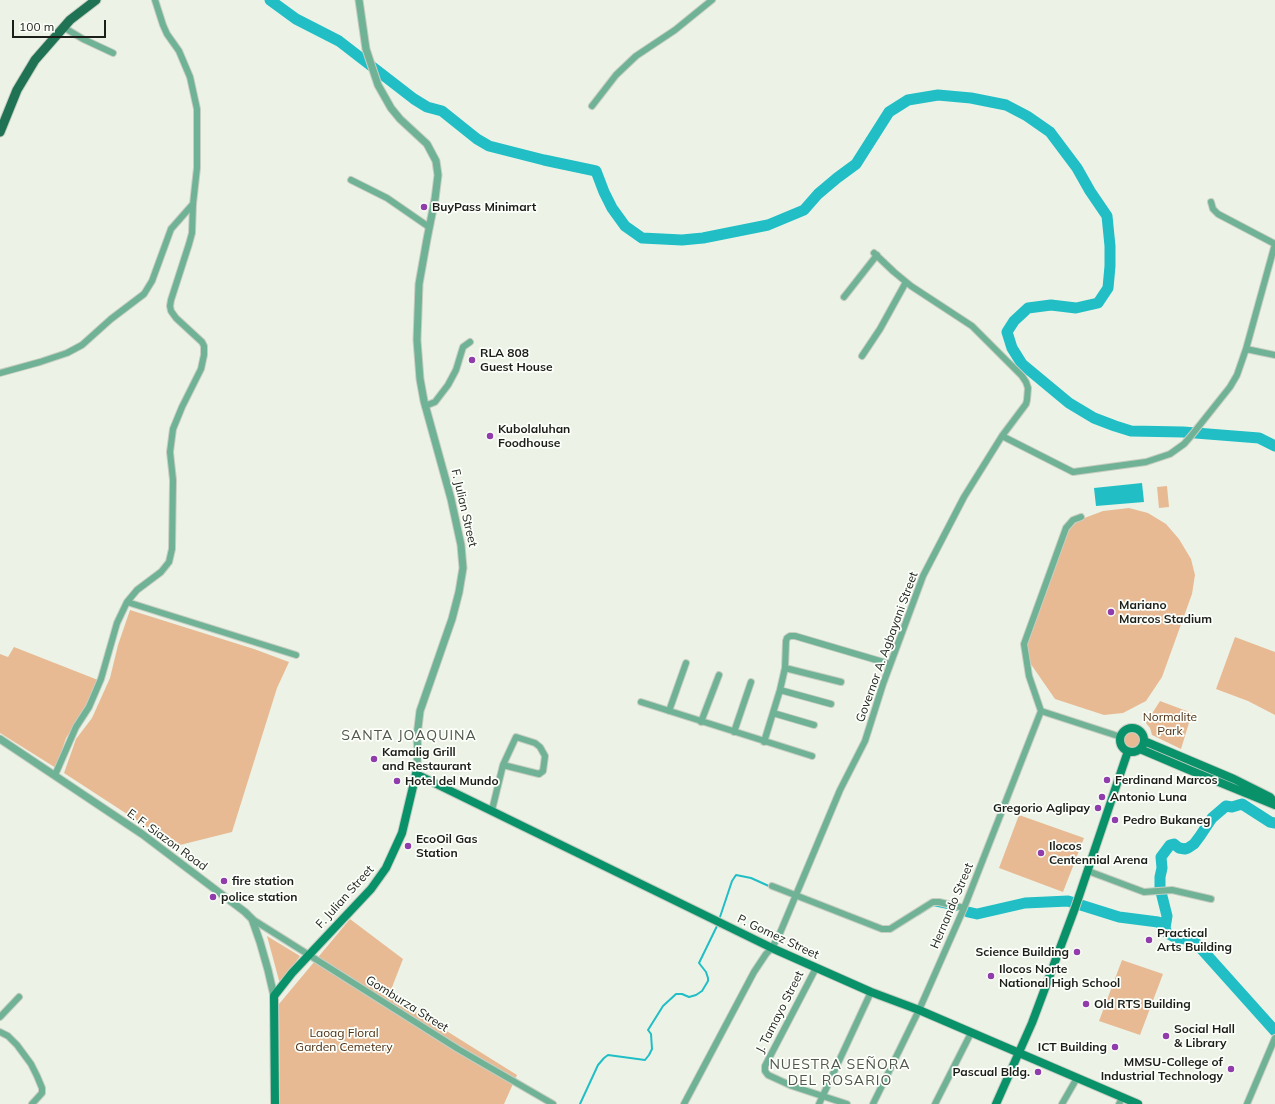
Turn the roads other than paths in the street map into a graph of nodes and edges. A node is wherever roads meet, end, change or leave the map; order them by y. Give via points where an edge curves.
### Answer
1 (96, 0) edge
2 (155, 0) edge
3 (359, 0) edge
4 (712, 0) edge
5 (63, 27) junction
6 (113, 53) dead end
7 (592, 106) dead end
8 (0, 132) edge
9 (351, 180) dead end
10 (1210, 202) dead end
11 (193, 204) junction
12 (429, 226) junction
13 (1275, 244) edge
14 (906, 282) junction
15 (844, 297) dead end
16 (470, 342) dead end
17 (1246, 349) junction
18 (1275, 355) edge
19 (862, 356) dead end
20 (0, 373) edge
21 (425, 406) junction
22 (1002, 436) junction
23 (1081, 517) dead end
24 (127, 602) junction
25 (296, 655) dead end
26 (686, 664) dead end
27 (890, 664) junction
28 (785, 668) junction
29 (719, 675) dead end
30 (751, 682) dead end
31 (841, 682) dead end
32 (780, 690) junction
33 (642, 702) dead end
34 (831, 704) dead end
35 (1041, 711) junction
36 (669, 712) junction
37 (773, 713) junction
38 (701, 722) junction
39 (814, 725) dead end
40 (734, 732) junction
41 (1121, 737) junction
42 (0, 739) edge
43 (1144, 740) junction
44 (764, 742) junction
45 (1140, 749) junction
46 (1128, 752) junction
47 (812, 756) dead end
48 (503, 765) junction
49 (55, 774) junction
50 (416, 774) junction
51 (1275, 804) edge
52 (492, 810) junction
53 (1088, 871) junction
54 (772, 886) dead end
55 (796, 896) junction
56 (1211, 899) dead end
57 (964, 908) junction
58 (252, 919) junction
59 (772, 948) junction
60 (309, 955) junction
61 (816, 968) junction
62 (871, 992) junction
63 (274, 996) junction
64 (19, 997) dead end
65 (919, 1010) junction
66 (0, 1017) edge
67 (0, 1032) edge
68 (970, 1033) junction
69 (1275, 1038) edge
70 (1018, 1052) junction
71 (1077, 1078) junction
72 (824, 1095) junction
73 (1121, 1101) edge
74 (32, 1104) edge
75 (275, 1104) edge
76 (553, 1104) edge
77 (684, 1104) edge
78 (819, 1104) edge
79 (847, 1104) edge
80 (873, 1104) edge
81 (935, 1104) edge
82 (996, 1104) edge
83 (1062, 1104) edge
84 (1138, 1104) edge
85 (1247, 1104) edge

1 - 5 main road
2 - 11 street via 167,34 190,77 195,98 198,168
3 - 12 street, F. Julian Street via 366,48 378,85 391,108 427,144 436,161 438,175
4 - 7 street via 675,30 636,56 616,75
5 - 6 street
5 - 8 main road via 35,60 17,90
9 - 12 street via 387,198
10 - 13 street via 1212,209 1218,214
11 - 20 street via 171,229 152,281 144,294 82,345 61,355
11 - 24 street via 189,244 170,306 176,318 202,342 204,350 201,369 173,429 170,452 173,480 172,549 169,562 161,572 136,590
12 - 21 street, F. Julian Street via 419,284 417,340
13 - 17 street
14 - 15 street, Governor A. Agbayani Street via 875,254
14 - 19 street
14 - 22 street, Governor A. Agbayani Street via 972,326 1026,382 1026,404
16 - 21 street via 463,347 448,385 435,402
17 - 18 street
17 - 22 street via 1230,387 1191,436 1170,454 1156,460 1073,472
21 - 50 street, F. Julian Street via 452,499 463,568 452,619 420,711
22 - 27 street, Governor A. Agbayani Street via 964,497 923,576
23 - 35 street via 1073,520 1066,528 1024,644 1029,676
24 - 25 street
24 - 49 street via 101,679 89,707 76,726
26 - 36 street
27 - 28 street via 790,636 786,641
27 - 55 street, Governor A. Agbayani Street via 865,741
28 - 31 street
28 - 32 street
29 - 38 street
30 - 40 street
32 - 34 street
32 - 37 street
33 - 36 street
35 - 41 street
35 - 57 street, Hernando Street
36 - 38 street
37 - 39 street
37 - 44 street
38 - 40 street
40 - 44 street
41 - 43 main road via 1128,730 1134,729 1142,734
41 - 46 main road via 1121,744
42 - 49 street, E. F. Siazon Road
43 - 45 main road
43 - 51 main road via 1234,779 1270,798
44 - 47 street
45 - 46 main road
45 - 51 main road
46 - 53 main road
48 - 48 street via 539,774 543,771 545,756 535,743 516,737
48 - 52 street
49 - 58 street, E. F. Siazon Road via 142,834
50 - 52 main road, P. Gomez Street
50 - 60 main road, F. Julian Street via 402,833 386,868 371,889
52 - 59 main road, P. Gomez Street
53 - 56 street via 1144,892 1172,890
53 - 70 main road via 1032,1023
54 - 55 street
55 - 57 street via 882,929 890,929 934,902
55 - 59 street, Governor A. Agbayani Street
57 - 65 street, Hernando Street
58 - 60 street, Gomburza Street
58 - 63 street
59 - 61 main road, P. Gomez Street
59 - 77 street, Governor A. Agbayani Street via 754,972
60 - 63 main road, F. Julian Street
60 - 76 street, Gomburza Street via 458,1049
61 - 62 main road, P. Gomez Street
61 - 72 street, J. Tamayo Street via 765,1066 765,1071 768,1075 792,1086
62 - 65 main road, P. Gomez Street
62 - 72 street
63 - 75 main road
64 - 66 street
65 - 68 main road, P. Gomez Street
65 - 80 street, Hernando Street
67 - 74 street via 17,1045 38,1076 42,1093
68 - 70 main road, P. Gomez Street
68 - 81 street
69 - 85 street
70 - 71 main road, P. Gomez Street
70 - 82 main road
71 - 73 main road, P. Gomez Street
71 - 83 street
72 - 78 street
72 - 79 street
73 - 84 main road, P. Gomez Street

